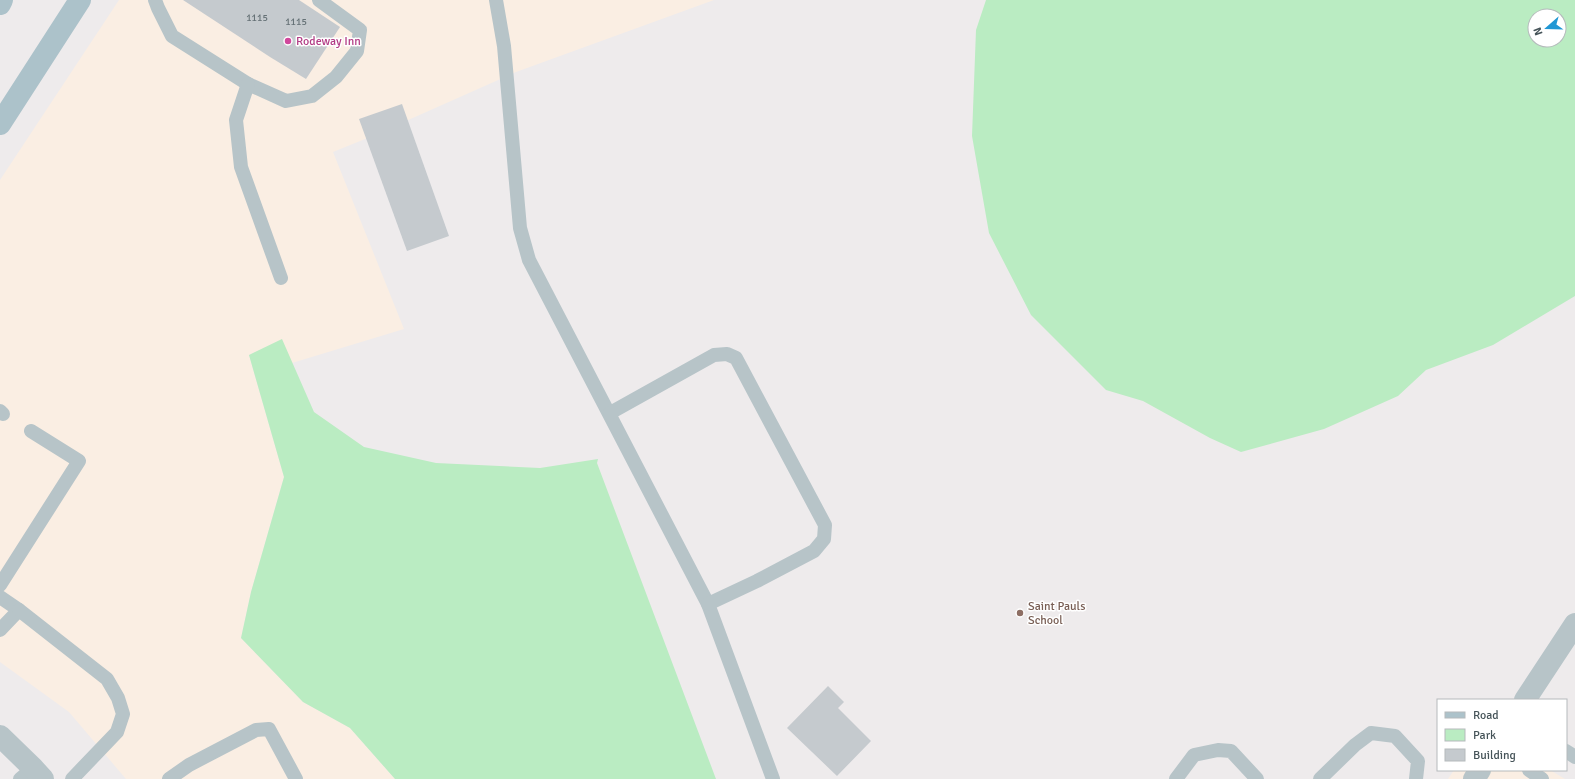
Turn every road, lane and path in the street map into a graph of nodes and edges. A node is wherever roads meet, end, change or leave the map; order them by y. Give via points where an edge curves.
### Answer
1 (2, 0) edge
2 (80, 0) edge
3 (155, 0) edge
4 (319, 0) edge
5 (496, 0) edge
6 (0, 4) edge
7 (248, 84) junction
8 (0, 124) edge
9 (281, 278) dead end
10 (610, 413) junction
11 (30, 431) dead end
12 (0, 585) edge
13 (0, 597) edge
14 (708, 604) junction
15 (19, 610) junction
16 (1575, 624) edge
17 (0, 630) edge
18 (1526, 699) edge
19 (0, 736) edge
20 (1530, 771) edge
21 (32, 775) edge
22 (72, 779) edge
23 (169, 779) edge
24 (296, 779) edge
25 (774, 779) edge
26 (1176, 779) edge
27 (1257, 779) edge
28 (1320, 779) edge
29 (1416, 779) edge
30 (1542, 779) edge

1 - 6 main road
2 - 8 main road
3 - 7 lane via 172,36
4 - 7 lane via 360,30 357,51 336,77 312,96 286,101
5 - 10 lane via 504,46 520,228 530,260
7 - 9 lane via 236,120 241,167
10 - 14 lane
10 - 14 lane via 714,355 727,354 736,358 825,525 824,539 814,552
11 - 12 lane via 79,461
13 - 15 lane
14 - 25 lane
15 - 17 lane
15 - 22 lane via 107,679 118,698 123,714 117,732
16 - 18 street
19 - 21 street
20 - 30 lane
23 - 24 lane via 189,765 256,730 269,729
26 - 27 lane via 1194,755 1218,750 1231,751
28 - 29 lane via 1371,733 1395,736 1418,761

